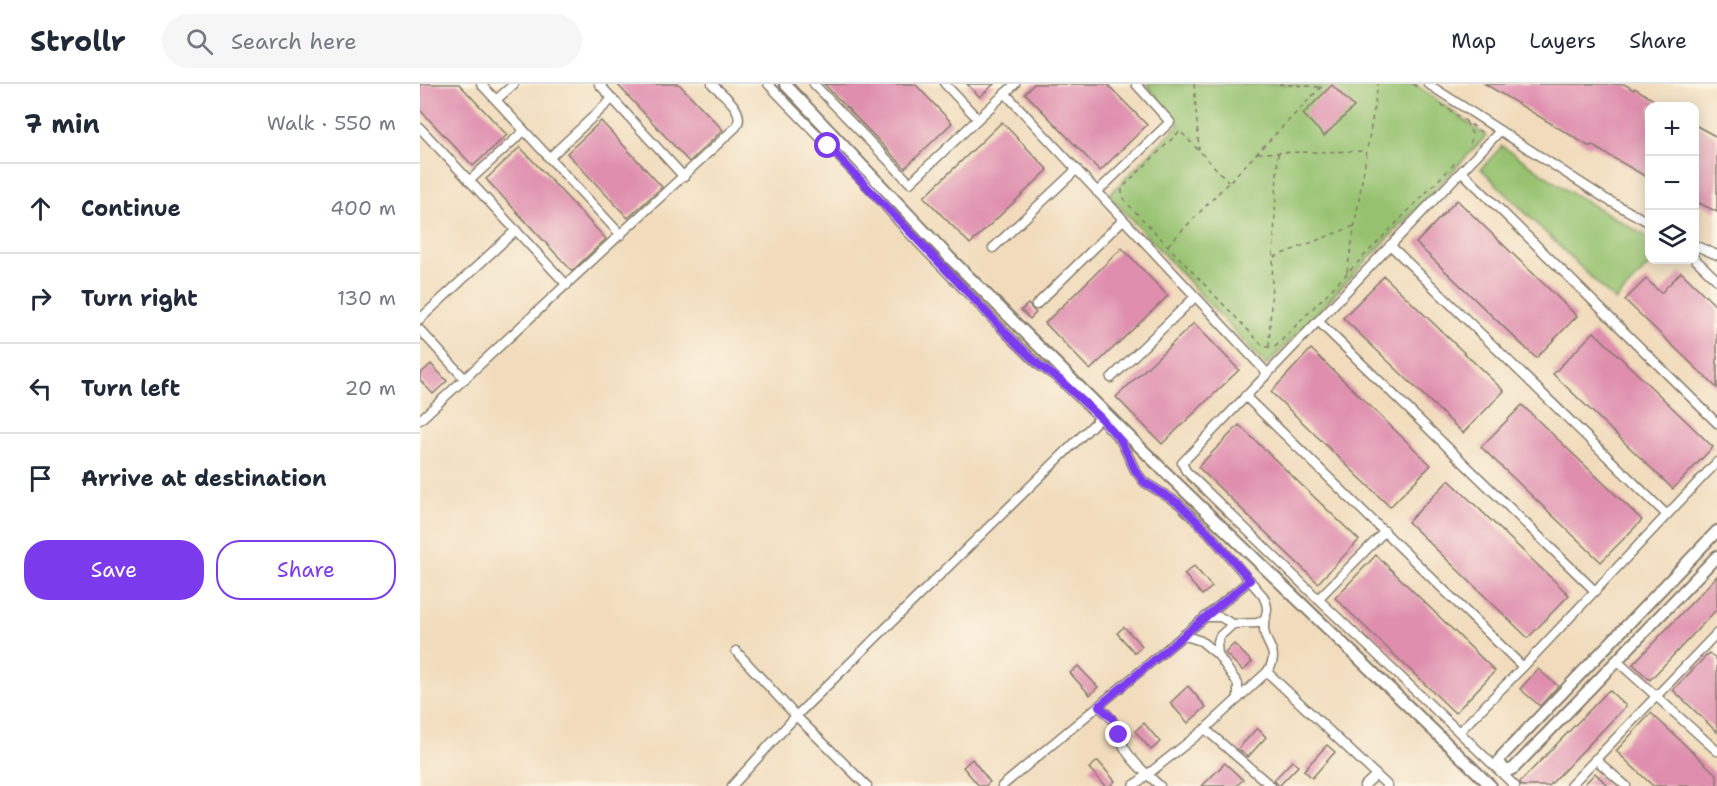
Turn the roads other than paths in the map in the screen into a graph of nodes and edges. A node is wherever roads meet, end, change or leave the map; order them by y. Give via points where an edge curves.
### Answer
1 (481, 84) edge
2 (514, 84) edge
3 (599, 84) edge
4 (712, 84) edge
5 (768, 84) edge
6 (785, 84) edge
7 (814, 84) edge
8 (945, 84) edge
9 (1015, 84) edge
10 (1136, 84) edge
11 (1428, 84) edge
12 (1005, 93) junction
13 (612, 99) junction
14 (496, 100) junction
15 (977, 118) junction
16 (420, 128) edge
17 (524, 131) junction
18 (1500, 131) junction
19 (549, 158) junction
20 (1077, 169) junction
21 (1462, 172) junction
22 (684, 177) junction
23 (470, 181) junction
24 (1097, 192) junction
25 (1122, 220) junction
26 (1645, 220) edge
27 (516, 230) junction
28 (621, 235) junction
29 (1390, 245) junction
30 (993, 248) dead end
31 (1699, 248) edge
32 (1717, 255) edge
33 (1699, 262) edge
34 (1717, 280) edge
35 (567, 285) junction
36 (1195, 297) junction
37 (1036, 305) dead end
38 (420, 319) edge
39 (1318, 321) junction
40 (420, 330) edge
41 (1267, 373) junction
42 (1111, 378) dead end
43 (465, 379) junction
44 (1245, 396) junction
45 (1101, 418) junction
46 (420, 420) edge
47 (1717, 423) edge
48 (1717, 462) edge
49 (1667, 515) junction
50 (1384, 531) junction
51 (1717, 531) edge
52 (1717, 556) edge
53 (1250, 580) junction
54 (1595, 591) junction
55 (1318, 599) junction
56 (1205, 617) junction
57 (1267, 618) junction
58 (1233, 624) junction
59 (1184, 635) junction
60 (1716, 636) edge
61 (736, 651) dead end
62 (1218, 655) junction
63 (1617, 661) junction
64 (1523, 667) junction
65 (1267, 672) junction
66 (1656, 695) junction
67 (1238, 699) junction
68 (1099, 706) junction
69 (796, 716) junction
70 (1205, 729) junction
71 (1459, 732) junction
72 (1717, 751) edge
73 (1595, 759) junction
74 (1147, 774) junction
75 (1376, 775) junction
76 (732, 786) edge
77 (867, 786) edge
78 (1002, 786) edge
79 (1133, 786) edge
80 (1160, 786) edge
81 (1271, 786) edge
82 (1365, 786) edge
83 (1388, 786) edge
84 (1491, 786) edge
85 (1515, 786) edge
86 (1570, 786) edge
87 (1626, 786) edge

1 - 14 street
2 - 14 street
3 - 13 street
4 - 22 street via 738,111 740,121
5 - 45 street via 1008,335
6 - 84 street via 950,258 1163,470
7 - 15 street via 910,183
8 - 15 street
9 - 12 street
10 - 24 street via 1170,122
11 - 18 street
12 - 15 street
12 - 20 street
13 - 19 street
13 - 22 street
14 - 17 street
16 - 23 street
17 - 19 street
17 - 23 street
18 - 21 street
18 - 26 street
19 - 28 street
20 - 24 street
20 - 30 street
21 - 29 street
21 - 47 street
22 - 28 street
23 - 27 street
24 - 25 street
25 - 36 street
25 - 37 street
27 - 35 street
27 - 38 street
28 - 35 street
29 - 39 street
29 - 49 street
31 - 32 street
33 - 34 street
35 - 43 street
36 - 41 street
36 - 42 street
39 - 41 street
39 - 54 street
40 - 43 street
41 - 44 street
43 - 46 street
44 - 50 street
44 - 55 street via 1184,460 1183,467
45 - 53 street via 1121,441 1144,482 1178,503
45 - 69 street
48 - 49 street
49 - 54 street
50 - 55 street
50 - 64 street
51 - 63 street via 1502,756 1499,761 1503,768 1514,768
52 - 63 street
53 - 56 street
53 - 57 street via 1268,606
54 - 64 street
55 - 71 street
56 - 58 street via 1220,617
56 - 59 street
57 - 58 street via 1258,623
57 - 65 street via 1263,626 1274,656
58 - 62 street via 1216,644
59 - 62 street via 1201,641
59 - 68 street
60 - 66 street
61 - 69 street
62 - 67 street via 1238,684
63 - 66 street
64 - 71 street
65 - 67 street
65 - 75 street
66 - 72 street
66 - 73 street
67 - 70 street
68 - 74 street via 1112,718 1131,758
68 - 78 street
69 - 76 street
69 - 77 street
70 - 74 street
70 - 81 street
71 - 85 street
73 - 86 street
73 - 87 street
74 - 79 street
74 - 80 street
75 - 82 street
75 - 83 street

